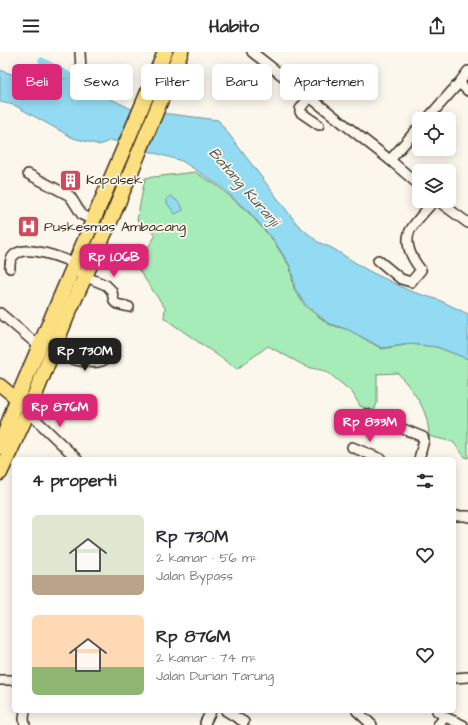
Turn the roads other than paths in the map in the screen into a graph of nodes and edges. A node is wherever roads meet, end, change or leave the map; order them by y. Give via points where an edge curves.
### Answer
1 (80, 52) edge
2 (165, 52) edge
3 (181, 52) edge
4 (252, 52) edge
5 (81, 64) edge
6 (468, 71) edge
7 (280, 74) edge
8 (459, 83) junction
9 (468, 91) edge
10 (307, 100) edge
11 (313, 100) edge
12 (433, 112) edge
13 (319, 125) dead end
14 (412, 135) edge
15 (390, 160) junction
16 (28, 174) dead end
17 (412, 179) edge
18 (428, 208) edge
19 (448, 208) edge
20 (95, 216) junction
21 (468, 223) edge
22 (378, 260) dead end
23 (10, 268) dead end
24 (77, 271) junction
25 (129, 307) dead end
26 (0, 313) edge
27 (45, 350) junction
28 (113, 354) dead end
29 (0, 385) edge
30 (0, 392) edge
31 (20, 407) junction
32 (366, 414) dead end
33 (0, 447) edge
34 (352, 447) dead end
35 (75, 457) edge
36 (376, 457) edge
37 (420, 457) edge
38 (0, 473) edge
39 (456, 516) edge
40 (468, 516) edge
41 (468, 677) edge
42 (456, 678) edge
43 (0, 680) edge
44 (12, 680) edge
45 (25, 713) edge
46 (210, 713) edge
47 (229, 713) edge
48 (359, 713) edge
49 (440, 713) edge
50 (445, 717) junction
51 (205, 722) dead end
52 (244, 722) dead end
53 (468, 722) edge
54 (26, 725) edge
55 (372, 725) edge
56 (438, 725) edge
57 (463, 725) edge

1 - 5 street
2 - 20 highway
3 - 24 highway via 112,217
4 - 7 street
6 - 8 street
8 - 9 street
8 - 12 street
10 - 13 street via 300,112
11 - 15 street
14 - 15 street
15 - 17 street
16 - 20 street via 70,196 82,215
18 - 22 street via 409,232 408,248 421,270 411,282 401,280
19 - 21 street
20 - 24 highway
23 - 24 street via 12,256 22,251 56,256
24 - 25 street via 106,285 112,291 114,302
24 - 27 highway
26 - 27 street
27 - 28 street via 78,360 98,362
27 - 31 highway
29 - 31 main road
30 - 31 main road
31 - 33 highway
31 - 35 street
31 - 38 highway
32 - 37 street via 423,437
34 - 36 street
39 - 40 street
41 - 42 street
43 - 44 street
45 - 54 street
46 - 51 street
47 - 52 street
48 - 55 street
49 - 50 street
50 - 56 street
50 - 57 street
53 - 57 street

